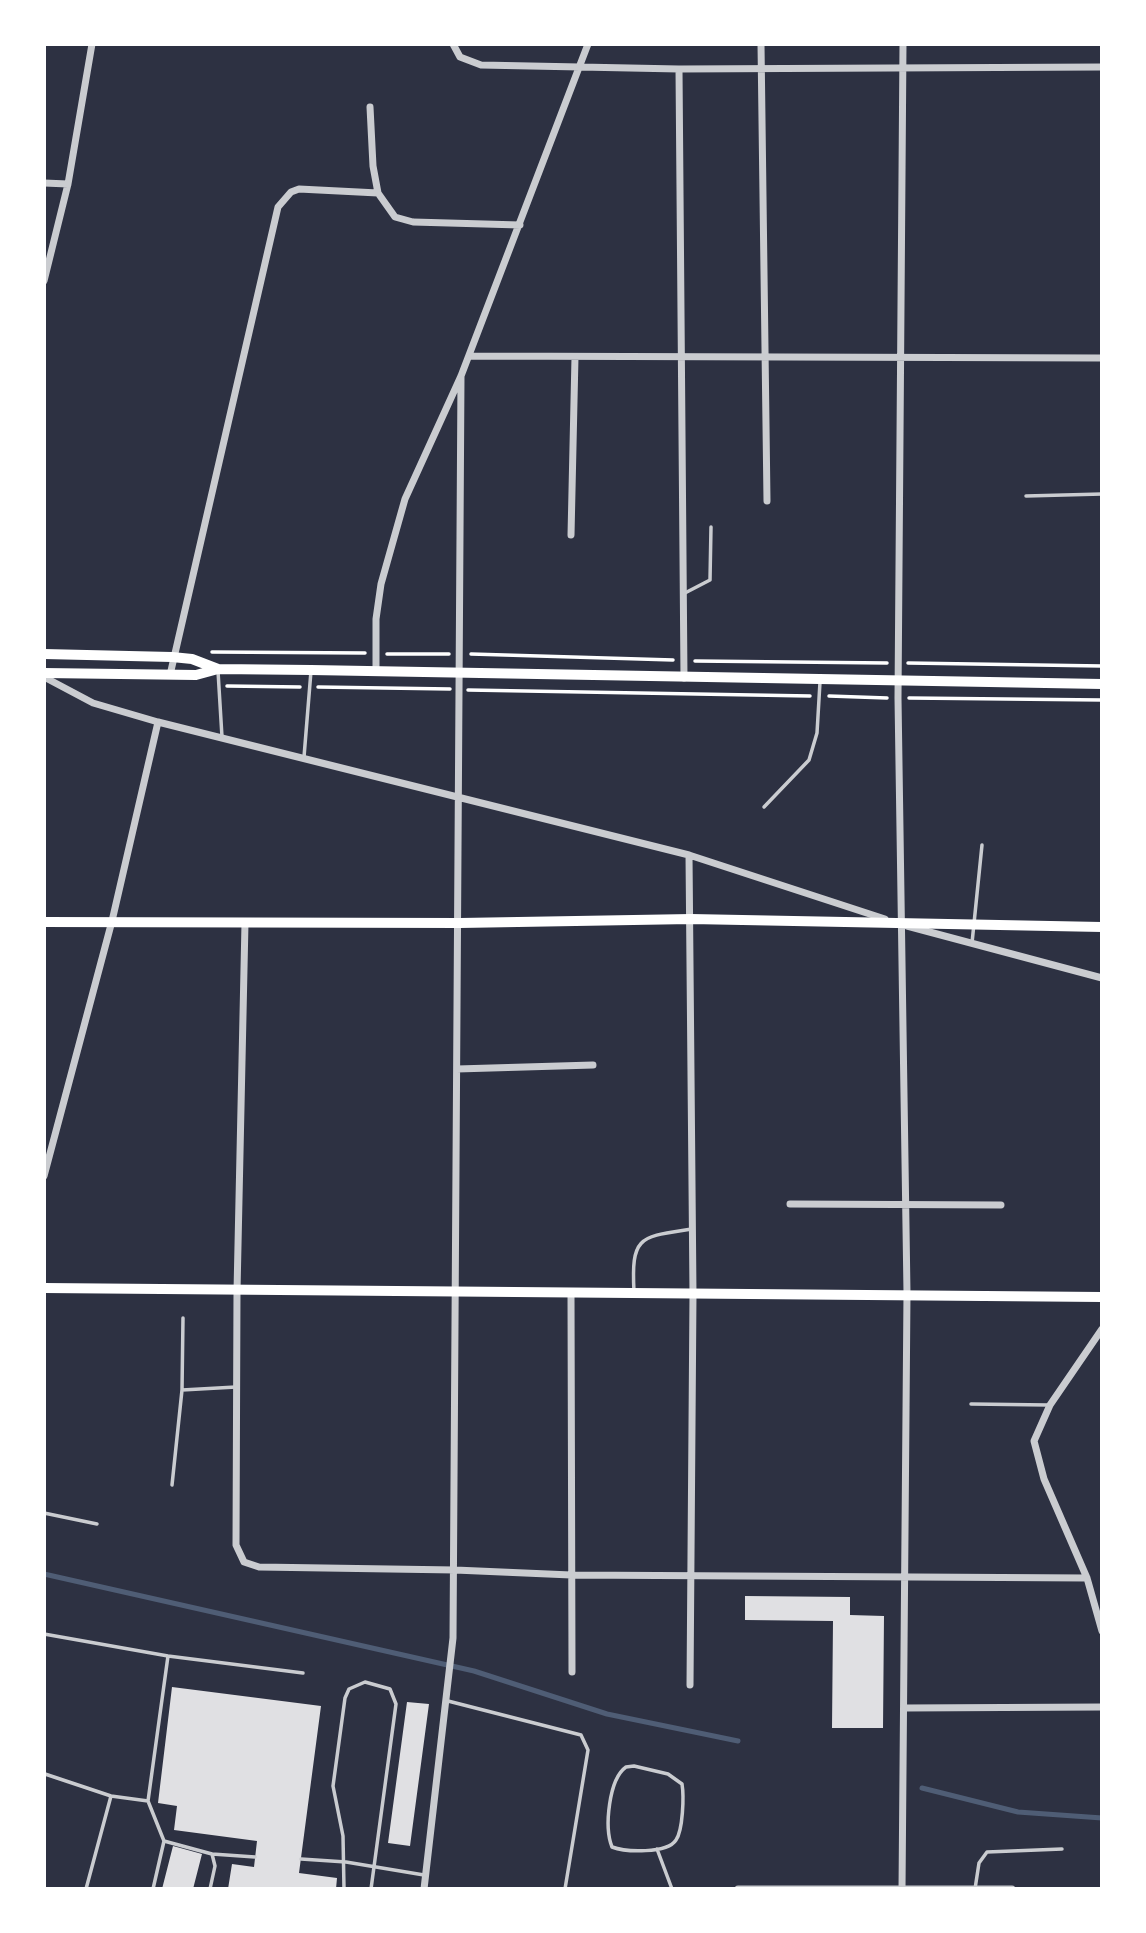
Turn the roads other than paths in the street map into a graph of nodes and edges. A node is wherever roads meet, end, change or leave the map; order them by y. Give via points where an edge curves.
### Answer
1 (92, 44) edge
2 (453, 44) edge
3 (588, 44) edge
4 (761, 44) edge
5 (903, 44) edge
6 (581, 67) junction
7 (903, 67) junction
8 (1102, 67) edge
9 (761, 68) junction
10 (679, 69) junction
11 (370, 107) dead end
12 (44, 183) edge
13 (68, 184) junction
14 (378, 192) junction
15 (520, 225) junction
16 (44, 281) edge
17 (469, 356) junction
18 (575, 357) junction
19 (681, 357) junction
20 (766, 357) junction
21 (900, 358) junction
22 (1102, 358) edge
23 (461, 376) junction
24 (1102, 494) edge
25 (1026, 496) dead end
26 (767, 501) dead end
27 (711, 527) dead end
28 (571, 535) dead end
29 (681, 594) junction
30 (44, 654) edge
31 (173, 657) junction
32 (218, 669) junction
33 (311, 670) junction
34 (376, 670) junction
35 (457, 672) junction
36 (44, 675) edge
37 (170, 675) junction
38 (684, 678) junction
39 (820, 680) junction
40 (898, 680) junction
41 (1102, 684) edge
42 (158, 722) junction
43 (222, 738) junction
44 (304, 760) junction
45 (458, 799) junction
46 (764, 807) dead end
47 (982, 845) dead end
48 (689, 855) junction
49 (691, 919) junction
50 (112, 921) junction
51 (44, 922) edge
52 (245, 923) junction
53 (460, 923) junction
54 (903, 925) junction
55 (975, 926) junction
56 (1102, 928) edge
57 (971, 943) junction
58 (1102, 978) edge
59 (593, 1065) dead end
60 (457, 1069) junction
61 (44, 1176) edge
62 (790, 1203) dead end
63 (905, 1204) junction
64 (1001, 1205) dead end
65 (692, 1229) junction
66 (44, 1288) edge
67 (237, 1291) junction
68 (454, 1292) junction
69 (907, 1293) junction
70 (571, 1294) junction
71 (634, 1294) junction
72 (692, 1294) junction
73 (1102, 1297) edge
74 (183, 1318) dead end
75 (1102, 1329) edge
76 (236, 1387) junction
77 (181, 1390) junction
78 (971, 1404) dead end
79 (1050, 1405) junction
80 (172, 1485) dead end
81 (44, 1513) edge
82 (97, 1524) dead end
83 (455, 1570) junction
84 (571, 1576) junction
85 (691, 1577) junction
86 (1087, 1577) junction
87 (904, 1578) junction
88 (1101, 1612) edge
89 (1102, 1631) edge
90 (44, 1634) edge
91 (168, 1656) junction
92 (303, 1672) dead end
93 (572, 1672) dead end
94 (690, 1685) dead end
95 (448, 1701) junction
96 (1102, 1707) edge
97 (905, 1708) junction
98 (45, 1774) edge
99 (111, 1796) junction
100 (148, 1801) junction
101 (164, 1841) junction
102 (657, 1849) junction
103 (1062, 1849) dead end
104 (212, 1854) junction
105 (255, 1857) dead end
106 (301, 1859) dead end
107 (345, 1862) junction
108 (373, 1868) junction
109 (426, 1875) junction
110 (902, 1888) edge
111 (86, 1889) edge
112 (153, 1889) edge
113 (209, 1889) edge
114 (344, 1889) edge
115 (372, 1889) edge
116 (424, 1889) edge
117 (565, 1889) edge
118 (672, 1889) edge
119 (738, 1889) edge
120 (975, 1889) edge
121 (1012, 1889) edge

1 - 13 street
2 - 6 street via 468,63
3 - 6 street
4 - 9 street
5 - 7 street
6 - 10 street
6 - 15 street
7 - 8 street
7 - 9 street
7 - 21 street
9 - 10 street
9 - 20 street
10 - 19 street
11 - 14 street
12 - 13 street
13 - 16 street
14 - 15 street via 388,209 403,220
14 - 31 street via 299,189 278,207
15 - 17 street
17 - 18 street
17 - 23 street
18 - 19 street
18 - 28 street
19 - 20 street
19 - 29 street
20 - 21 street
20 - 26 street
21 - 22 street
21 - 40 street
23 - 34 street via 405,499 381,584
23 - 35 street
24 - 25 lane
27 - 29 lane via 710,580
29 - 38 street
30 - 31 main road
31 - 32 main road
31 - 37 street
32 - 33 main road
32 - 37 main road
32 - 43 lane
33 - 34 main road
33 - 44 lane
34 - 35 main road
35 - 38 main road
35 - 45 street
36 - 37 main road
36 - 42 street via 93,703
38 - 39 main road
39 - 40 main road
39 - 46 lane via 817,733 809,760
40 - 41 main road
40 - 54 street
42 - 43 street
42 - 50 street
43 - 44 street
44 - 45 street
45 - 48 street
45 - 53 street
47 - 55 lane
48 - 49 street
48 - 54 street
49 - 53 main road
49 - 54 main road
49 - 65 street
50 - 51 main road
50 - 52 main road
50 - 61 street
52 - 53 main road
52 - 67 street
53 - 60 street
54 - 55 main road
54 - 57 street
54 - 63 street
55 - 56 main road
55 - 57 lane
57 - 58 street
59 - 60 street
60 - 68 street
62 - 63 street
63 - 64 street
63 - 69 street
65 - 71 lane via 653,1235 639,1243 632,1261
65 - 72 street
66 - 67 main road
67 - 68 main road
67 - 76 street
68 - 70 main road
68 - 83 street
69 - 72 main road
69 - 73 main road
69 - 87 street
70 - 71 main road
70 - 84 street
71 - 72 main road
72 - 85 street
74 - 77 lane
75 - 79 street
76 - 77 lane
76 - 83 street via 236,1545 244,1562 259,1567
77 - 80 lane
78 - 79 lane
79 - 86 street via 1037,1428 1035,1454
81 - 82 lane
83 - 84 street
83 - 95 street
84 - 85 street
84 - 93 street
85 - 87 street
85 - 94 street
86 - 87 street
86 - 88 street
87 - 97 street
88 - 89 street
90 - 91 lane
91 - 92 lane
91 - 100 lane
95 - 109 street
95 - 117 lane via 581,1735 588,1751
96 - 97 street
97 - 110 street
98 - 99 lane
99 - 100 lane
99 - 111 lane
100 - 101 lane
101 - 104 lane
101 - 112 lane
102 - 102 lane via 612,1847 616,1778 626,1767 668,1774 682,1784 676,1842
102 - 118 lane
103 - 120 lane via 987,1852 979,1863
104 - 105 lane
104 - 113 lane via 215,1866
106 - 107 lane
107 - 108 lane
107 - 108 lane via 333,1786 345,1698 356,1684 365,1682 390,1689 396,1704
107 - 114 lane
108 - 109 lane
108 - 115 lane
109 - 116 street
110 - 119 street
110 - 120 street
120 - 121 street

